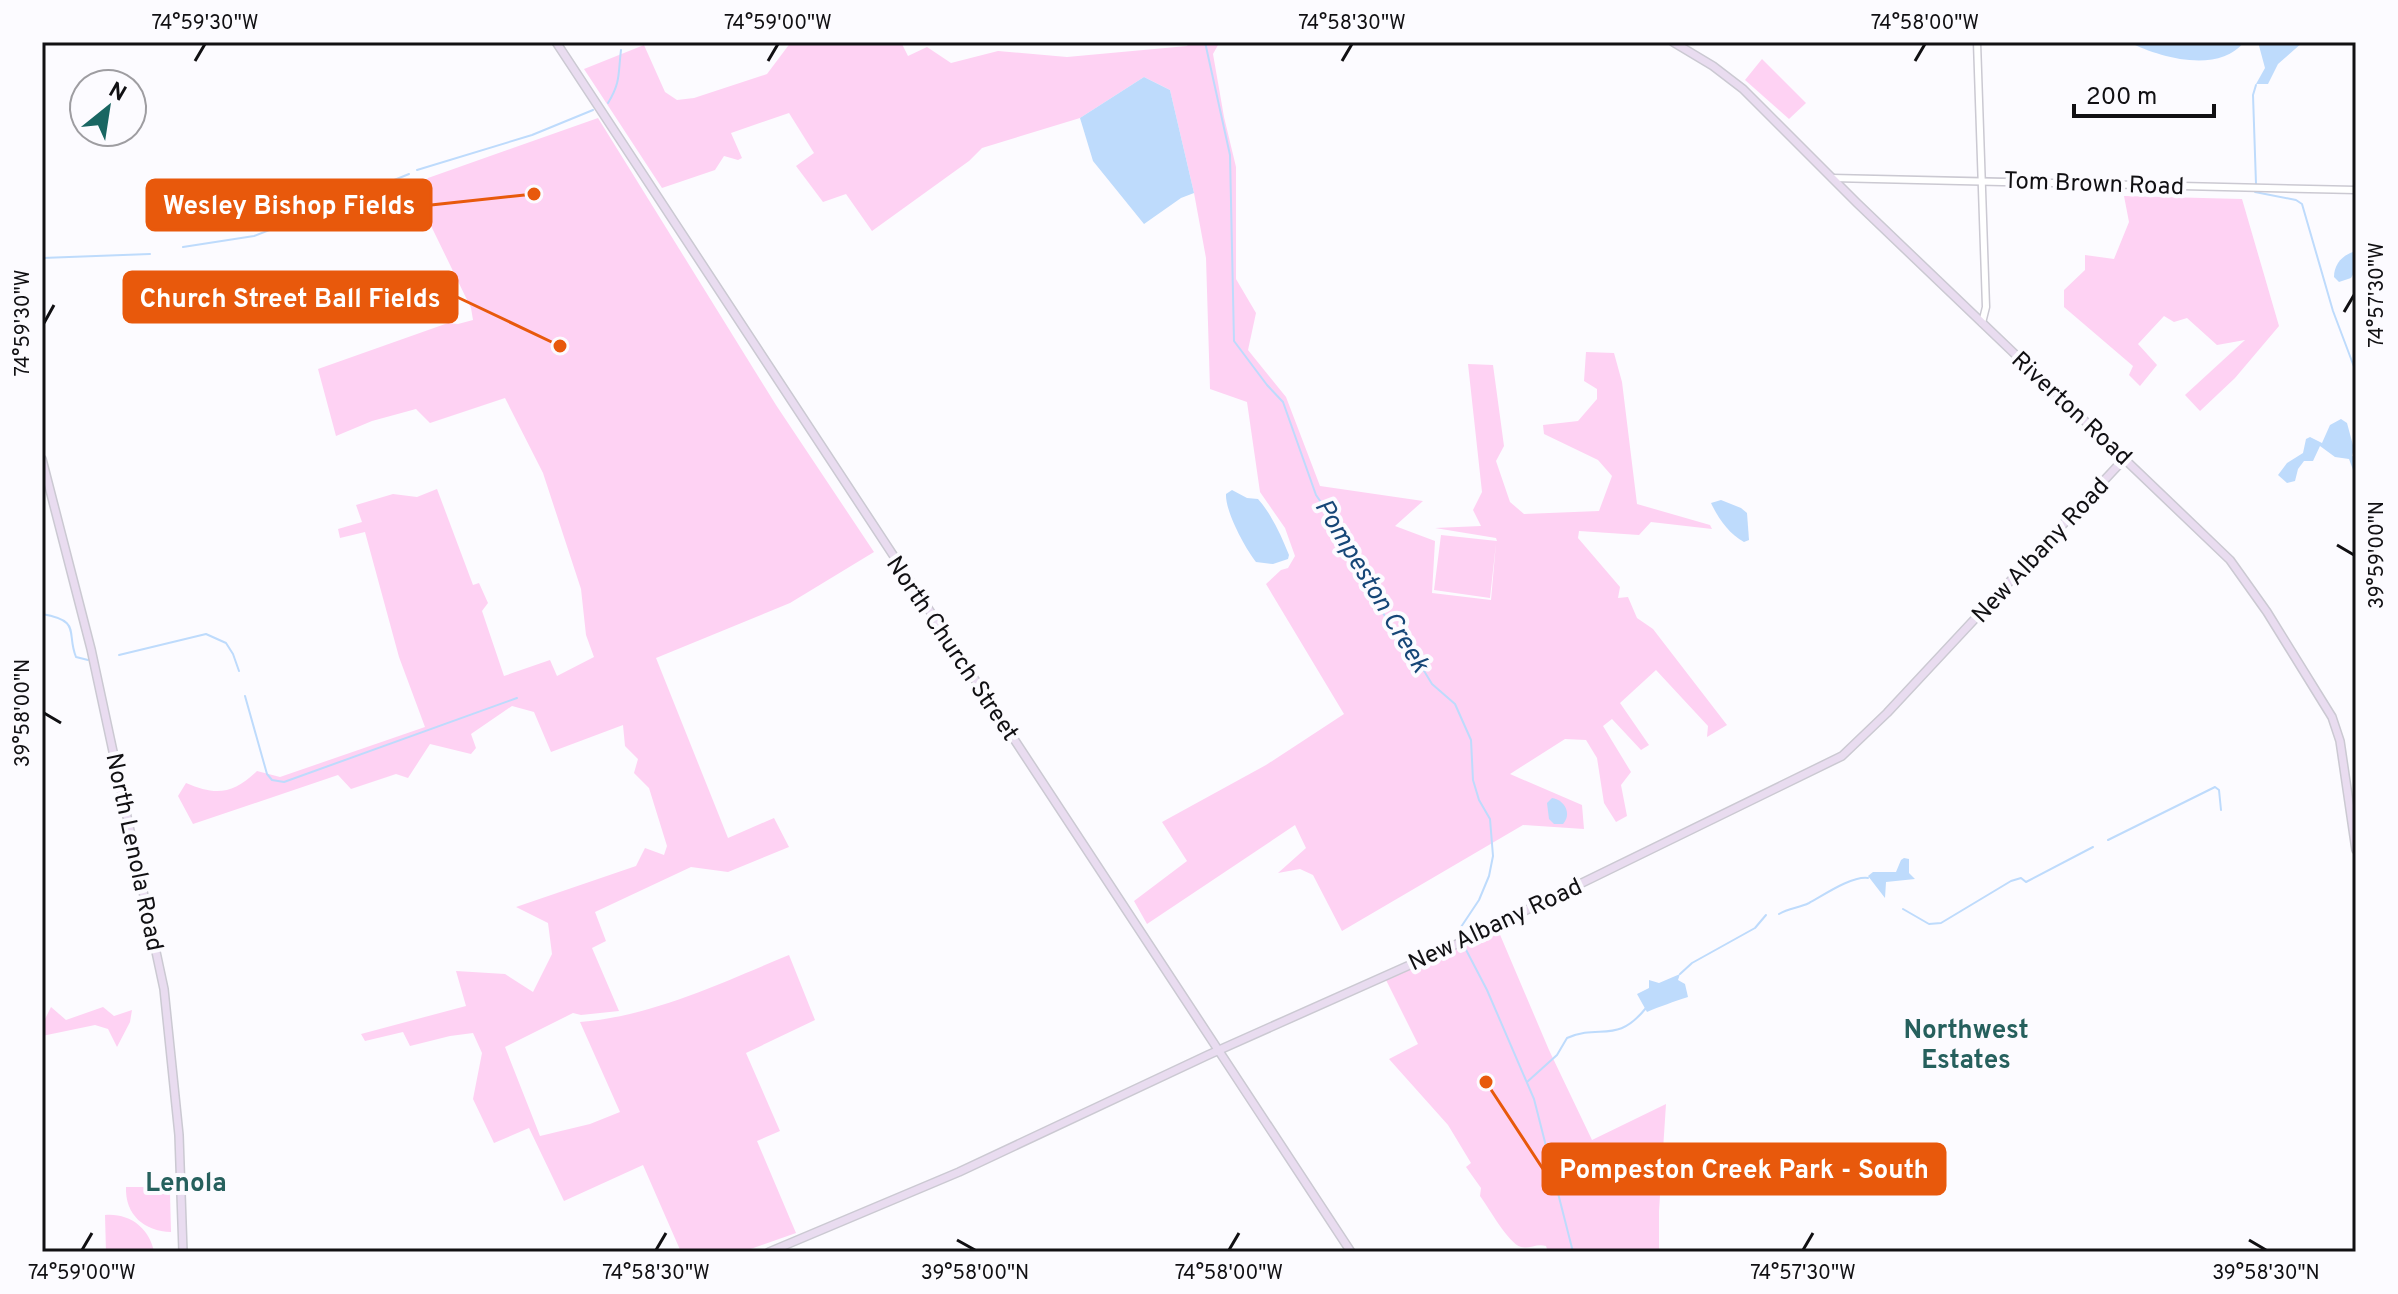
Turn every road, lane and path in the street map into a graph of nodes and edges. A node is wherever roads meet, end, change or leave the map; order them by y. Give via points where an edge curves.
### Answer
1 (556, 42) edge
2 (1673, 42) edge
3 (1977, 42) edge
4 (1832, 178) junction
5 (1982, 180) junction
6 (2356, 190) edge
7 (1982, 323) junction
8 (2125, 458) junction
9 (42, 459) edge
10 (2356, 850) edge
11 (1218, 1051) junction
12 (183, 1252) edge
13 (769, 1252) edge
14 (1351, 1252) edge

1 - 11 main road, North Church Street
2 - 4 main road, Riverton Road via 1743,89
3 - 5 street
4 - 5 street, Tom Brown Road
4 - 7 main road, Riverton Road
5 - 6 street, Tom Brown Road
5 - 7 street
7 - 8 main road, Riverton Road
8 - 10 main road, Riverton Road via 2230,560 2332,717
8 - 11 main road, New Albany Road via 1842,756 1482,932
9 - 12 main road, North Lenola Road via 89,637 164,989 179,1135
11 - 13 main road, New Albany Road via 930,1185
11 - 14 main road, North Church Street

